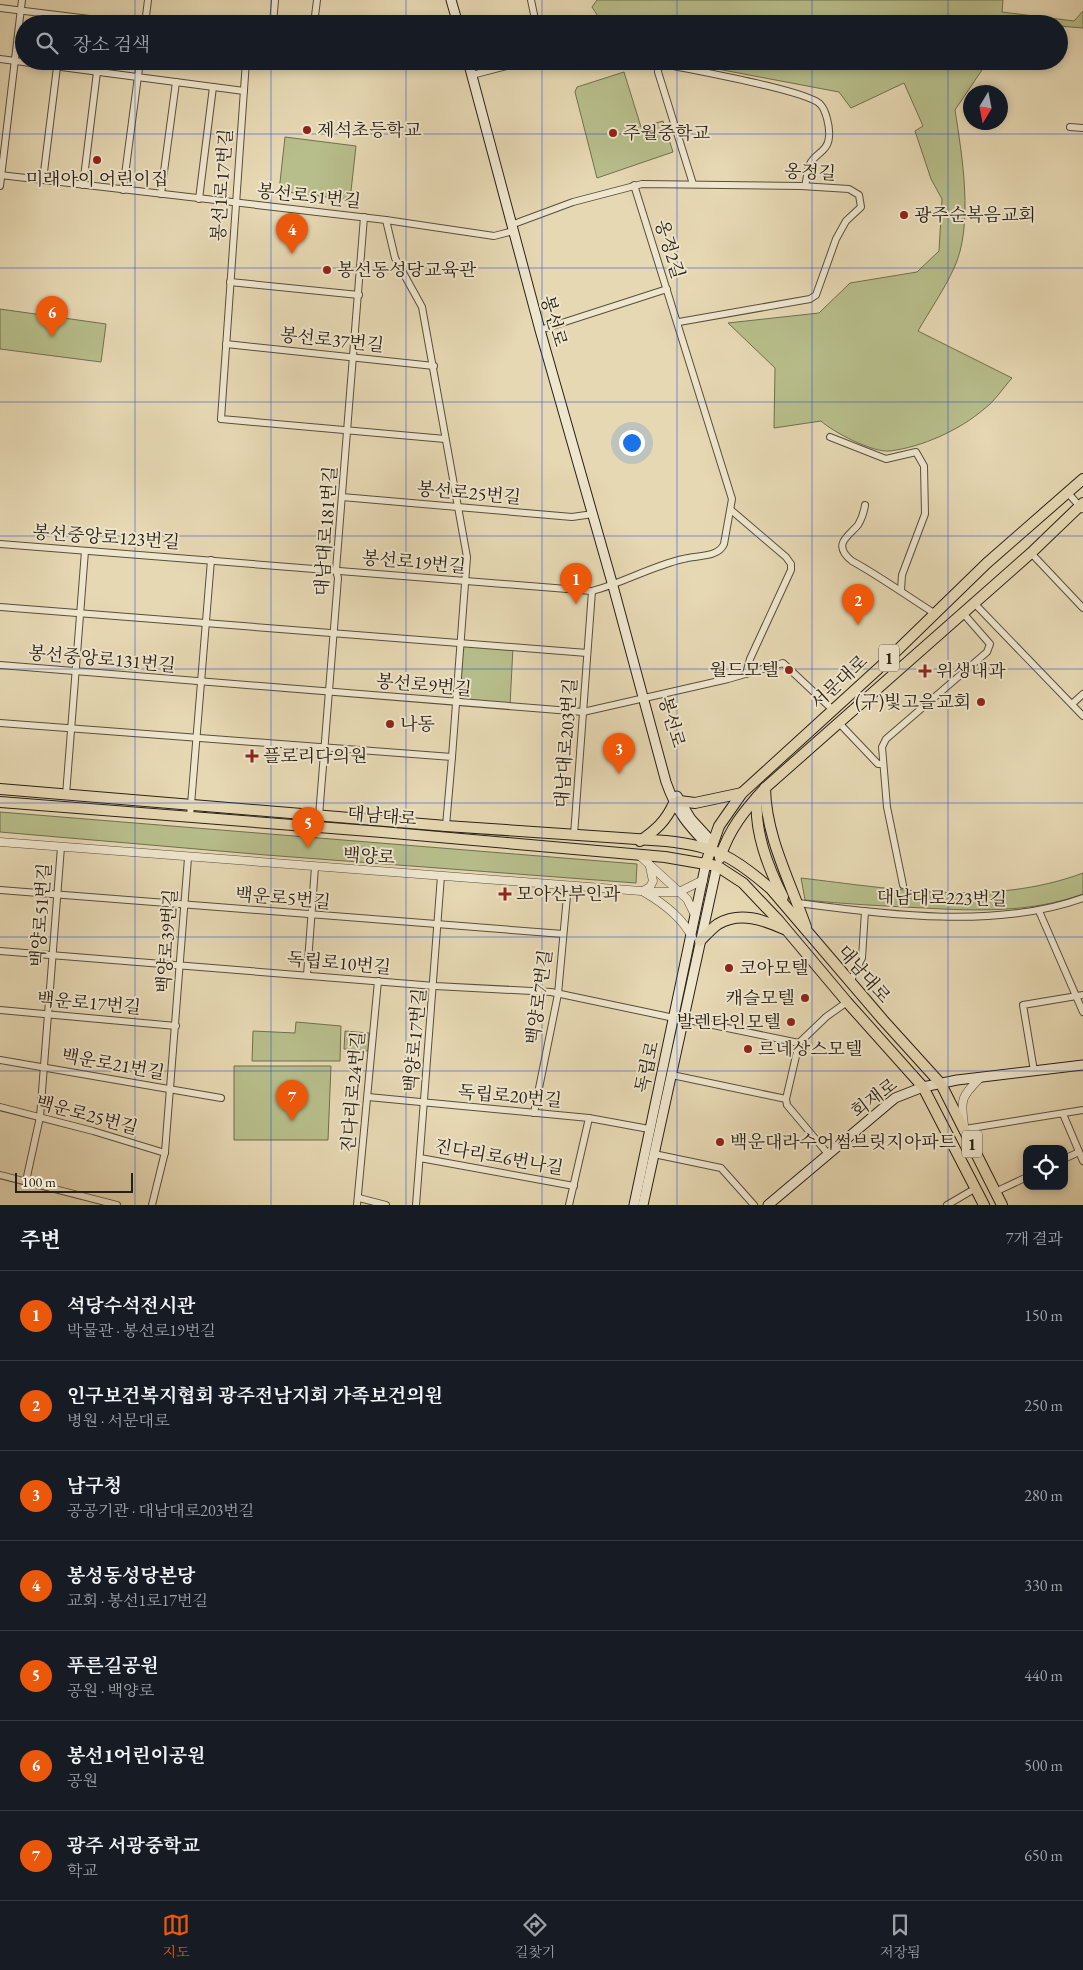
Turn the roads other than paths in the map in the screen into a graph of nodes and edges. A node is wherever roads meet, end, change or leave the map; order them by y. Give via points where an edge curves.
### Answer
1 (22, 0) edge
2 (148, 0) edge
3 (276, 0) edge
4 (317, 0) edge
5 (451, 0) edge
6 (531, 0) edge
7 (0, 8) edge
8 (21, 10) junction
9 (20, 15) edge
10 (60, 15) edge
11 (146, 15) edge
12 (274, 15) edge
13 (315, 15) edge
14 (455, 15) edge
15 (534, 15) edge
16 (0, 59) edge
17 (15, 61) joint
18 (57, 70) edge
19 (84, 70) edge
20 (139, 70) edge
21 (245, 70) edge
22 (471, 70) edge
23 (489, 70) edge
24 (658, 70) edge
25 (692, 70) edge
26 (97, 72) junction
27 (472, 74) junction
28 (138, 77) junction
29 (179, 82) junction
30 (213, 87) junction
31 (244, 91) junction
32 (1070, 127) dead end
33 (1083, 128) edge
34 (1, 175) edge
35 (43, 180) junction
36 (634, 184) junction
37 (693, 184) junction
38 (83, 185) junction
39 (0, 186) edge
40 (805, 186) junction
41 (123, 190) junction
42 (161, 194) junction
43 (199, 199) junction
44 (237, 204) junction
45 (364, 217) junction
46 (386, 220) junction
47 (512, 228) junction
48 (230, 282) junction
49 (667, 289) junction
50 (359, 295) junction
51 (679, 322) junction
52 (540, 330) junction
53 (226, 344) junction
54 (355, 357) junction
55 (434, 366) junction
56 (348, 430) junction
57 (830, 437) dead end
58 (445, 439) junction
59 (1083, 479) edge
60 (1068, 493) junction
61 (342, 497) junction
62 (865, 505) dead end
63 (1082, 506) edge
64 (458, 508) junction
65 (731, 510) junction
66 (593, 514) junction
67 (0, 544) edge
68 (85, 551) junction
69 (1031, 553) junction
70 (211, 560) junction
71 (336, 570) junction
72 (466, 582) junction
73 (614, 586) junction
74 (901, 590) junction
75 (592, 591) junction
76 (973, 602) junction
77 (0, 607) edge
78 (1083, 608) edge
79 (962, 612) junction
80 (81, 613) junction
81 (934, 613) junction
82 (206, 623) junction
83 (334, 633) junction
84 (461, 643) junction
85 (587, 653) junction
86 (0, 665) edge
87 (76, 672) junction
88 (746, 674) junction
89 (201, 682) junction
90 (329, 692) junction
91 (1083, 694) edge
92 (646, 699) junction
93 (456, 702) junction
94 (1072, 704) junction
95 (832, 710) junction
96 (583, 712) junction
97 (1083, 716) edge
98 (2, 723) edge
99 (840, 723) junction
100 (72, 729) junction
101 (196, 738) junction
102 (324, 747) junction
103 (452, 757) junction
104 (882, 764) junction
105 (765, 788) junction
106 (0, 789) edge
107 (742, 793) junction
108 (66, 795) junction
109 (757, 797) junction
110 (0, 802) edge
111 (676, 802) junction
112 (191, 805) junction
113 (320, 816) junction
114 (190, 817) junction
115 (446, 826) junction
116 (574, 836) junction
117 (640, 840) junction
118 (0, 842) edge
119 (711, 845) junction
120 (61, 847) junction
121 (722, 852) junction
122 (188, 858) junction
123 (643, 858) junction
124 (706, 863) junction
125 (717, 866) junction
126 (315, 867) junction
127 (441, 876) junction
128 (703, 880) junction
129 (568, 885) junction
130 (903, 886) dead end
131 (0, 890) edge
132 (642, 892) junction
133 (679, 892) junction
134 (58, 895) junction
135 (1083, 898) edge
136 (798, 903) junction
137 (184, 904) junction
138 (866, 911) junction
139 (1039, 911) junction
140 (792, 914) junction
141 (312, 916) junction
142 (696, 918) junction
143 (438, 926) junction
144 (787, 930) junction
145 (563, 934) junction
146 (810, 934) junction
147 (696, 939) junction
148 (0, 951) edge
149 (54, 955) junction
150 (180, 965) junction
151 (307, 975) junction
152 (378, 981) junction
153 (850, 982) junction
154 (435, 986) junction
155 (558, 994) junction
156 (1080, 996) edge
157 (847, 1002) junction
158 (0, 1010) edge
159 (1083, 1012) edge
160 (49, 1015) junction
161 (679, 1018) junction
162 (176, 1026) junction
163 (799, 1043) junction
164 (0, 1060) edge
165 (1083, 1065) edge
166 (45, 1068) junction
167 (1034, 1071) junction
168 (672, 1075) junction
169 (980, 1078) junction
170 (941, 1084) junction
171 (923, 1087) junction
172 (170, 1089) junction
173 (368, 1097) junction
174 (221, 1098) dead end
175 (786, 1099) junction
176 (425, 1103) junction
177 (0, 1108) edge
178 (1083, 1110) edge
179 (534, 1113) junction
180 (1063, 1114) junction
181 (40, 1117) junction
182 (589, 1118) junction
183 (649, 1129) junction
184 (965, 1129) junction
185 (1079, 1152) junction
186 (165, 1153) junction
187 (654, 1154) junction
188 (829, 1155) junction
189 (1068, 1157) edge
190 (420, 1158) junction
191 (1083, 1161) edge
192 (0, 1175) edge
193 (1023, 1179) edge
194 (26, 1181) junction
195 (574, 1186) junction
196 (976, 1188) junction
197 (996, 1192) junction
198 (358, 1202) edge
199 (117, 1205) edge
200 (152, 1205) edge
201 (386, 1205) edge
202 (416, 1205) edge
203 (570, 1205) edge
204 (634, 1205) edge
205 (643, 1205) edge
206 (754, 1205) edge
207 (768, 1205) edge
208 (947, 1205) edge
209 (984, 1205) edge
210 (1002, 1205) edge

1 - 8 street
2 - 11 street
3 - 12 street
4 - 13 street
5 - 14 main road
6 - 15 street
7 - 8 street
8 - 9 street
8 - 10 street
16 - 17 street
17 - 34 street
18 - 35 street
19 - 26 street
20 - 28 street
21 - 31 street, 봉선1로17번길
22 - 27 main road, 봉선로
23 - 27 street
24 - 37 street
25 - 40 street via 765,86 819,103 825,113 829,136 827,146 810,163
26 - 28 street
26 - 38 street
27 - 47 main road, 봉선로
28 - 29 street
28 - 41 street
29 - 30 street
29 - 42 street
30 - 31 street
30 - 43 street
31 - 44 street, 봉선1로17번길
32 - 33 street
34 - 35 street, 봉선로51번길
34 - 39 street
35 - 38 street, 봉선로51번길
36 - 37 street, 옹정길
36 - 47 street, 옹정길 via 573,202
36 - 49 street, 옹정2길
37 - 40 street, 옹정길
38 - 41 street, 봉선로51번길
40 - 51 street, 옹정길 via 850,189 859,195 861,201 858,212 846,221 836,239 816,295 810,299
41 - 42 street, 봉선로51번길
42 - 43 street, 봉선로51번길
43 - 44 street, 봉선로51번길
44 - 45 street, 봉선로51번길
44 - 48 street, 봉선1로17번길
45 - 46 street, 봉선로51번길
45 - 50 street, 대남대로181번길
46 - 47 street, 봉선로51번길 via 494,236
46 - 55 street via 395,258 422,307
47 - 52 main road, 봉선로
48 - 50 street
48 - 53 street, 봉선1로17번길
49 - 51 street, 옹정2길
49 - 52 street
50 - 54 street, 대남대로181번길
51 - 65 street, 옹정2길 via 732,499
52 - 66 main road, 봉선로
53 - 54 street, 봉선로37번길
53 - 56 street, 봉선1로17번길 via 220,419
54 - 55 street, 봉선로37번길
54 - 56 street, 대남대로181번길
55 - 58 street
56 - 58 street
56 - 61 street, 대남대로181번길
57 - 74 street via 877,457 894,458 916,452 922,460 925,514 902,576
58 - 64 street
59 - 60 main road, 서문대로 / 1
60 - 63 street
60 - 81 main road, 서문대로 / 1 via 1017,535
61 - 64 street, 봉선로25번길
61 - 71 street, 대남대로181번길
62 - 74 street via 857,525 844,538 846,555 852,562
63 - 69 main road, 서문대로 / 1
64 - 66 street, 봉선로25번길 via 572,517
64 - 72 street via 467,557
65 - 73 street, 봉선로19번길 via 722,550 716,554 671,562
65 - 88 street via 791,564
66 - 73 main road, 봉선로
67 - 68 street, 봉선중앙로123번길
68 - 70 street, 봉선중앙로123번길
68 - 80 street
69 - 76 main road, 서문대로 / 1
69 - 78 street
70 - 71 street, 봉선로19번길
70 - 82 street
71 - 72 street, 봉선로19번길
71 - 83 street, 대남대로181번길
72 - 75 street, 봉선로19번길
72 - 84 street
73 - 75 street, 봉선로19번길
73 - 92 main road, 봉선로
74 - 81 street
75 - 85 street, 대남대로203번길
76 - 79 main road, 서문대로 / 1
76 - 94 street
77 - 80 street
79 - 99 main road, 서문대로 / 1
79 - 104 street via 990,644 987,652 886,739 882,747
80 - 82 street
80 - 87 street
81 - 95 main road, 서문대로 / 1
82 - 83 street
82 - 89 street
83 - 84 street, 대남대로203번길
83 - 90 street, 대남대로181번길
84 - 85 street, 대남대로203번길
84 - 93 street
85 - 96 street, 대남대로203번길
86 - 87 street, 봉선중앙로131번길
87 - 89 street, 봉선중앙로131번길
87 - 100 street
88 - 92 street, 봉선로9번길
88 - 95 street, 봉선로9번길 via 783,663
89 - 90 street, 봉선로9번길
89 - 101 street
90 - 93 street, 봉선로9번길
90 - 102 street, 대남대로181번길
91 - 94 street
92 - 96 street, 봉선로9번길
92 - 111 main road, 봉선로
93 - 96 street, 봉선로9번길
93 - 103 street
94 - 97 street
95 - 107 main road, 서문대로 / 1
96 - 116 street, 대남대로203번길
98 - 100 street
99 - 104 street via 878,764
99 - 105 main road, 서문대로 / 1
100 - 101 street
100 - 108 street
101 - 102 street
101 - 112 street
102 - 103 street
102 - 113 street, 대남대로181번길
103 - 115 street
104 - 130 street
105 - 109 main road, 서문대로 / 1
105 - 136 main road via 773,838
106 - 108 main road, 대남대로
107 - 111 main road via 695,802
107 - 119 main road, 서문대로 / 1 via 726,813
108 - 112 main road, 대남대로
109 - 121 main road, 서문대로 / 1 via 737,819
109 - 140 main road via 761,843
110 - 114 main road, 대남대로
111 - 117 main road via 657,830
111 - 119 main road, 봉선로
112 - 113 main road, 대남대로
112 - 114 street
113 - 115 main road, 대남대로
114 - 123 main road, 대남대로
115 - 116 main road, 대남대로
116 - 117 main road, 대남대로
117 - 119 main road, 대남대로
117 - 123 main road via 650,845
118 - 120 street, 백양로
119 - 121 main road, 대남대로
119 - 124 main road, 서문대로 / 1
120 - 122 street, 백양로
120 - 134 street, 백양로51번길
121 - 125 main road, 서문대로 / 1
121 - 140 main road, 대남대로 via 772,889
122 - 126 street, 백양로
122 - 137 street, 백양로39번길
123 - 124 main road, 대남대로
123 - 132 street via 653,881
123 - 133 street
124 - 125 main road, 대남대로 / 1
124 - 128 main road, 독립로
125 - 144 main road, 대남대로 / 1 via 748,887
125 - 147 main road, 독립로
126 - 127 street, 백양로
126 - 141 street
127 - 129 street, 백양로
127 - 143 street, 백양로17번길
128 - 133 street, 백양로
128 - 142 main road, 독립로
129 - 132 street, 백양로
129 - 145 street, 백양로7번길
131 - 134 street, 백운로5번길
132 - 133 street, 백양로
132 - 147 street via 674,914
133 - 142 street via 693,908
134 - 137 street, 백운로5번길
134 - 149 street, 백양로51번길
135 - 139 street, 대남대로223번길
136 - 138 street, 대남대로223번길
136 - 146 main road
137 - 141 street, 백운로5번길
137 - 150 street, 백양로39번길
138 - 139 street, 대남대로223번길 via 982,917
138 - 153 street via 862,958
139 - 156 street
140 - 146 main road, 대남대로 / 1
141 - 143 street, 백운로5번길
141 - 151 street
142 - 147 main road, 독립로
143 - 145 street, 백운로5번길
143 - 154 street, 백양로17번길
144 - 147 main road via 760,918 737,918 718,924
144 - 157 main road, 대남대로 / 1
145 - 155 street, 백양로7번길
146 - 153 main road, 대남대로 / 1
147 - 161 main road, 독립로
148 - 149 street, 독립로10번길
149 - 150 street, 독립로10번길
149 - 160 street, 백양로51번길
150 - 151 street, 독립로10번길
150 - 162 street, 백양로39번길
151 - 152 street, 독립로10번길
152 - 154 street, 독립로10번길
152 - 173 street, 진다리로24번길
153 - 170 main road, 대남대로 / 1
154 - 155 street, 독립로10번길
154 - 176 street, 백양로17번길
155 - 161 street, 독립로10번길
155 - 179 street, 백양로7번길
156 - 159 street
156 - 167 street via 1023,1005
157 - 163 street, 대남대로
157 - 171 main road, 대남대로 / 1
158 - 160 street, 백운로17번길
160 - 162 street, 백운로17번길
160 - 166 street, 백양로51번길
161 - 163 street
161 - 168 main road, 독립로
161 - 183 main road, 독립로
162 - 172 street, 백양로39번길
163 - 175 street
164 - 166 street, 백운로21번길
165 - 167 main road, 회재로
166 - 172 street, 백운로21번길
166 - 181 street, 백양로51번길
167 - 169 main road, 회재로
168 - 175 street
168 - 187 main road, 독립로
169 - 170 main road, 회재로
169 - 184 street via 963,1096
170 - 171 main road, 회재로
170 - 184 main road, 대남대로 / 1
171 - 188 main road, 회재로 via 895,1098
171 - 196 main road, 대남대로 / 1
172 - 174 street, 백운로21번길
172 - 186 street, 백양로39번길
173 - 176 street, 독립로20번길
173 - 198 street, 진다리로24번길
175 - 188 street via 787,1105
176 - 179 street, 독립로20번길
176 - 190 street, 백양로17번길
177 - 181 street, 백운로25번길
178 - 180 street
179 - 182 street, 독립로20번길
180 - 184 street
180 - 185 street
181 - 186 street, 백운로25번길
181 - 194 street, 백양로51번길
182 - 183 street, 독립로20번길
182 - 195 street
183 - 204 main road, 독립로
184 - 197 main road, 대남대로 / 1
185 - 189 street
185 - 191 street
186 - 200 street, 백양로39번길
187 - 205 main road, 독립로
187 - 206 street via 721,1168
188 - 207 main road, 회재로
190 - 195 street, 진다리로6번나길
190 - 202 street, 백양로17번길
192 - 194 street
193 - 197 street
194 - 199 street
195 - 203 street
196 - 208 street
196 - 209 main road, 대남대로 / 1
197 - 210 main road, 대남대로 / 1
198 - 201 street

